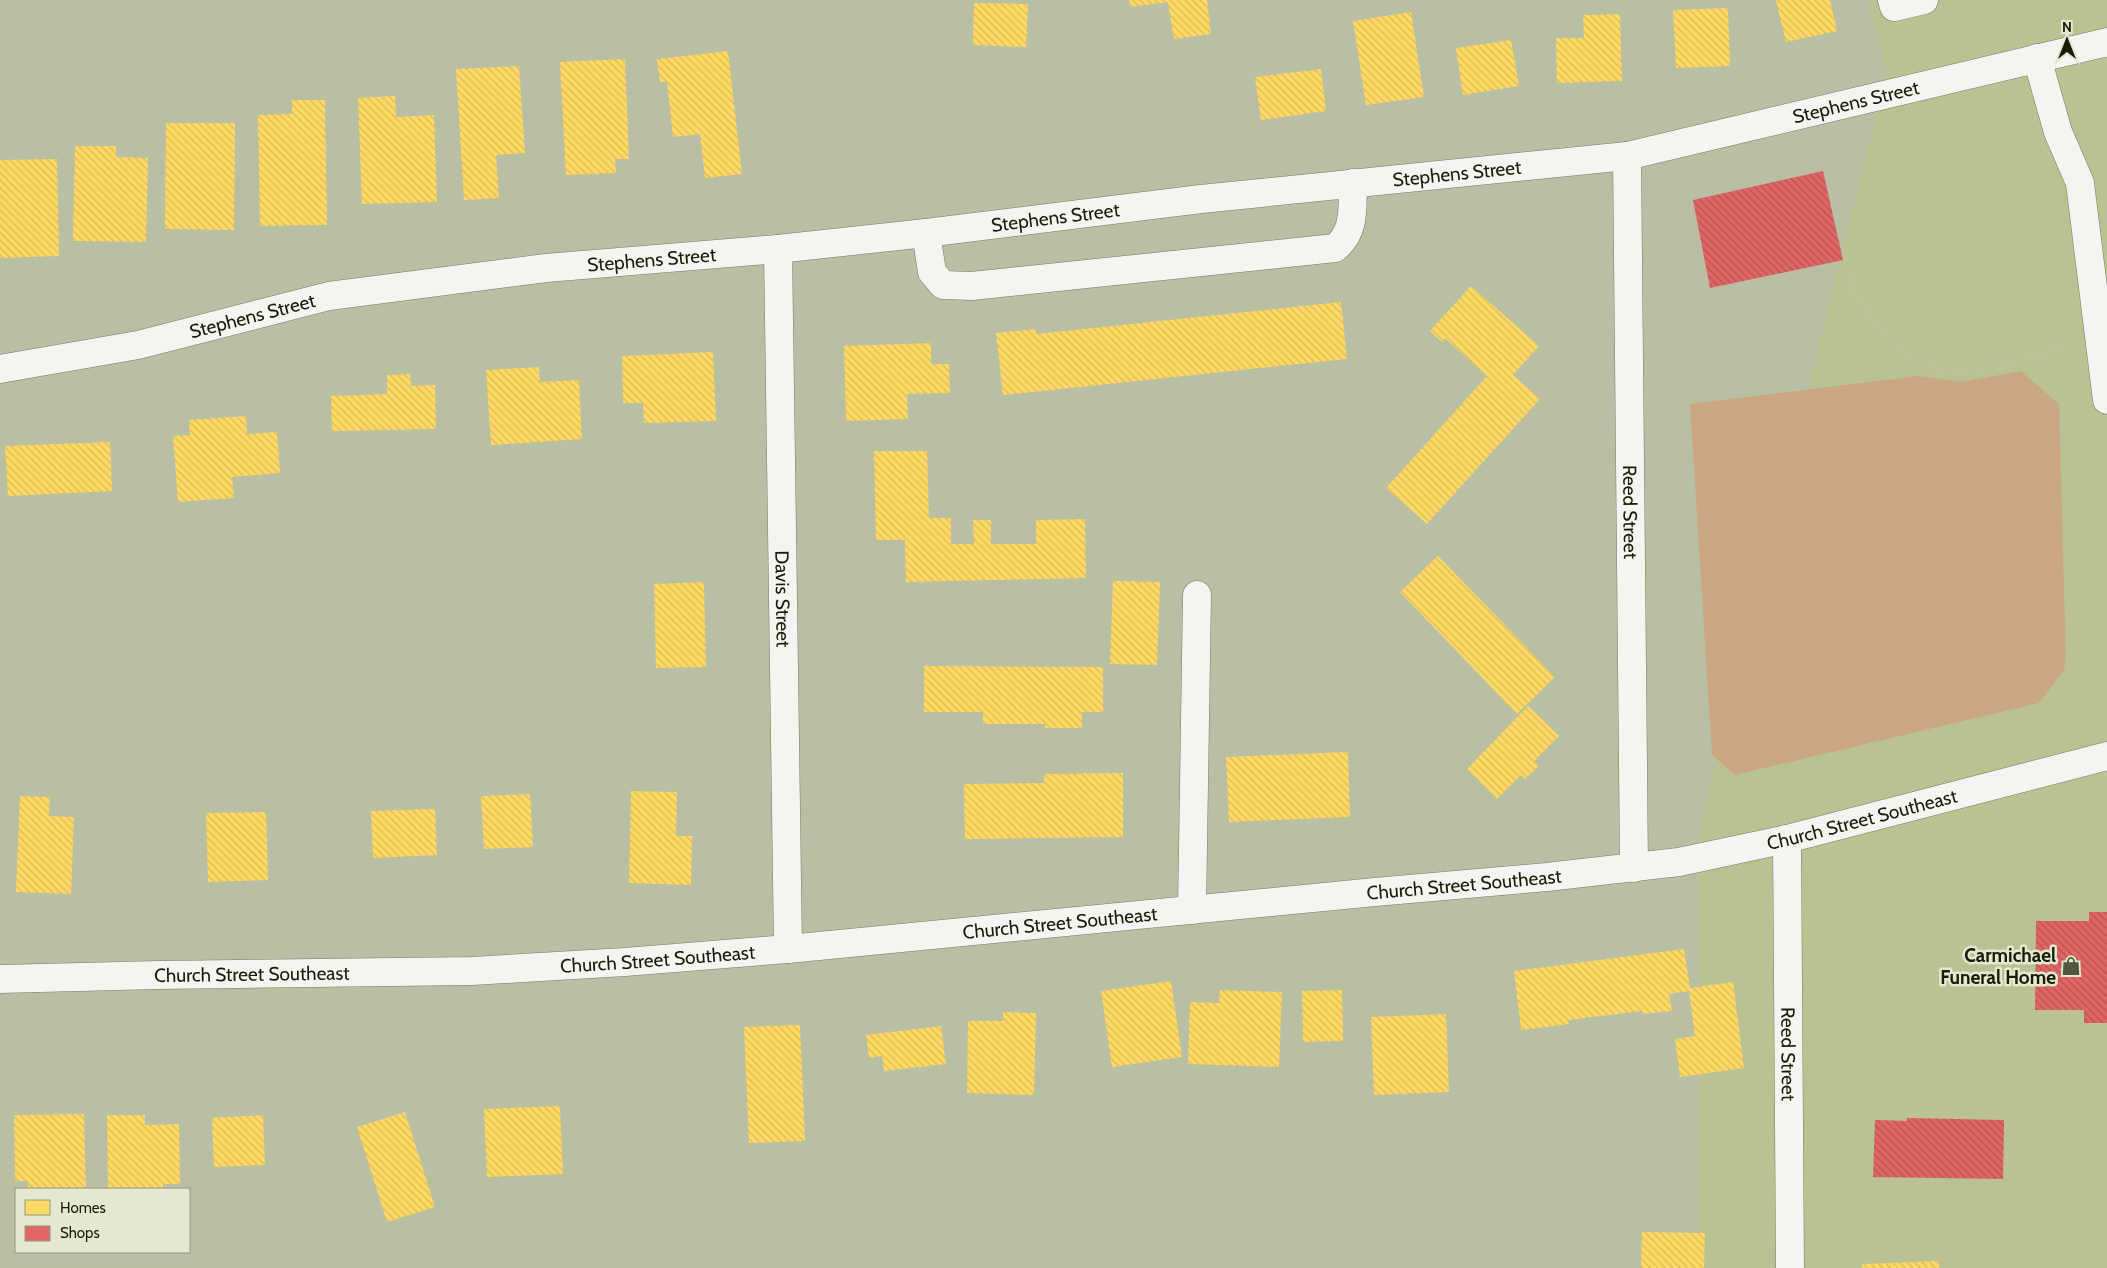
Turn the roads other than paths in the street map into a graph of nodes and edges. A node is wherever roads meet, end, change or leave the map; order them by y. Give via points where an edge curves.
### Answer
1 (1892, 0) edge
2 (1924, 0) edge
3 (2107, 42) edge
4 (2037, 58) junction
5 (1627, 156) junction
6 (1353, 183) junction
7 (926, 233) junction
8 (778, 249) junction
9 (0, 369) edge
10 (2107, 400) edge
11 (1197, 595) dead end
12 (2107, 756) edge
13 (1787, 839) junction
14 (1634, 868) junction
15 (1192, 910) junction
16 (788, 949) junction
17 (0, 979) edge
18 (1790, 1268) edge

1 - 2 street via 1894,8
3 - 4 street, Stephens Street
4 - 5 street, Stephens Street
4 - 10 street via 2058,132 2080,183
5 - 6 street, Stephens Street
5 - 14 street, Reed Street
6 - 7 street, Stephens Street via 1201,198
6 - 7 street via 1351,225 1344,240 1335,248 972,286 943,285 932,272
7 - 8 street, Stephens Street
8 - 9 street, Stephens Street via 546,268 329,296 138,345
8 - 16 street, Davis Street
11 - 15 street
12 - 13 street, Church Street Southeast
13 - 14 street, Church Street Southeast
13 - 18 street, Reed Street
14 - 15 street, Church Street Southeast
15 - 16 street, Church Street Southeast
16 - 17 street, Church Street Southeast via 472,971

